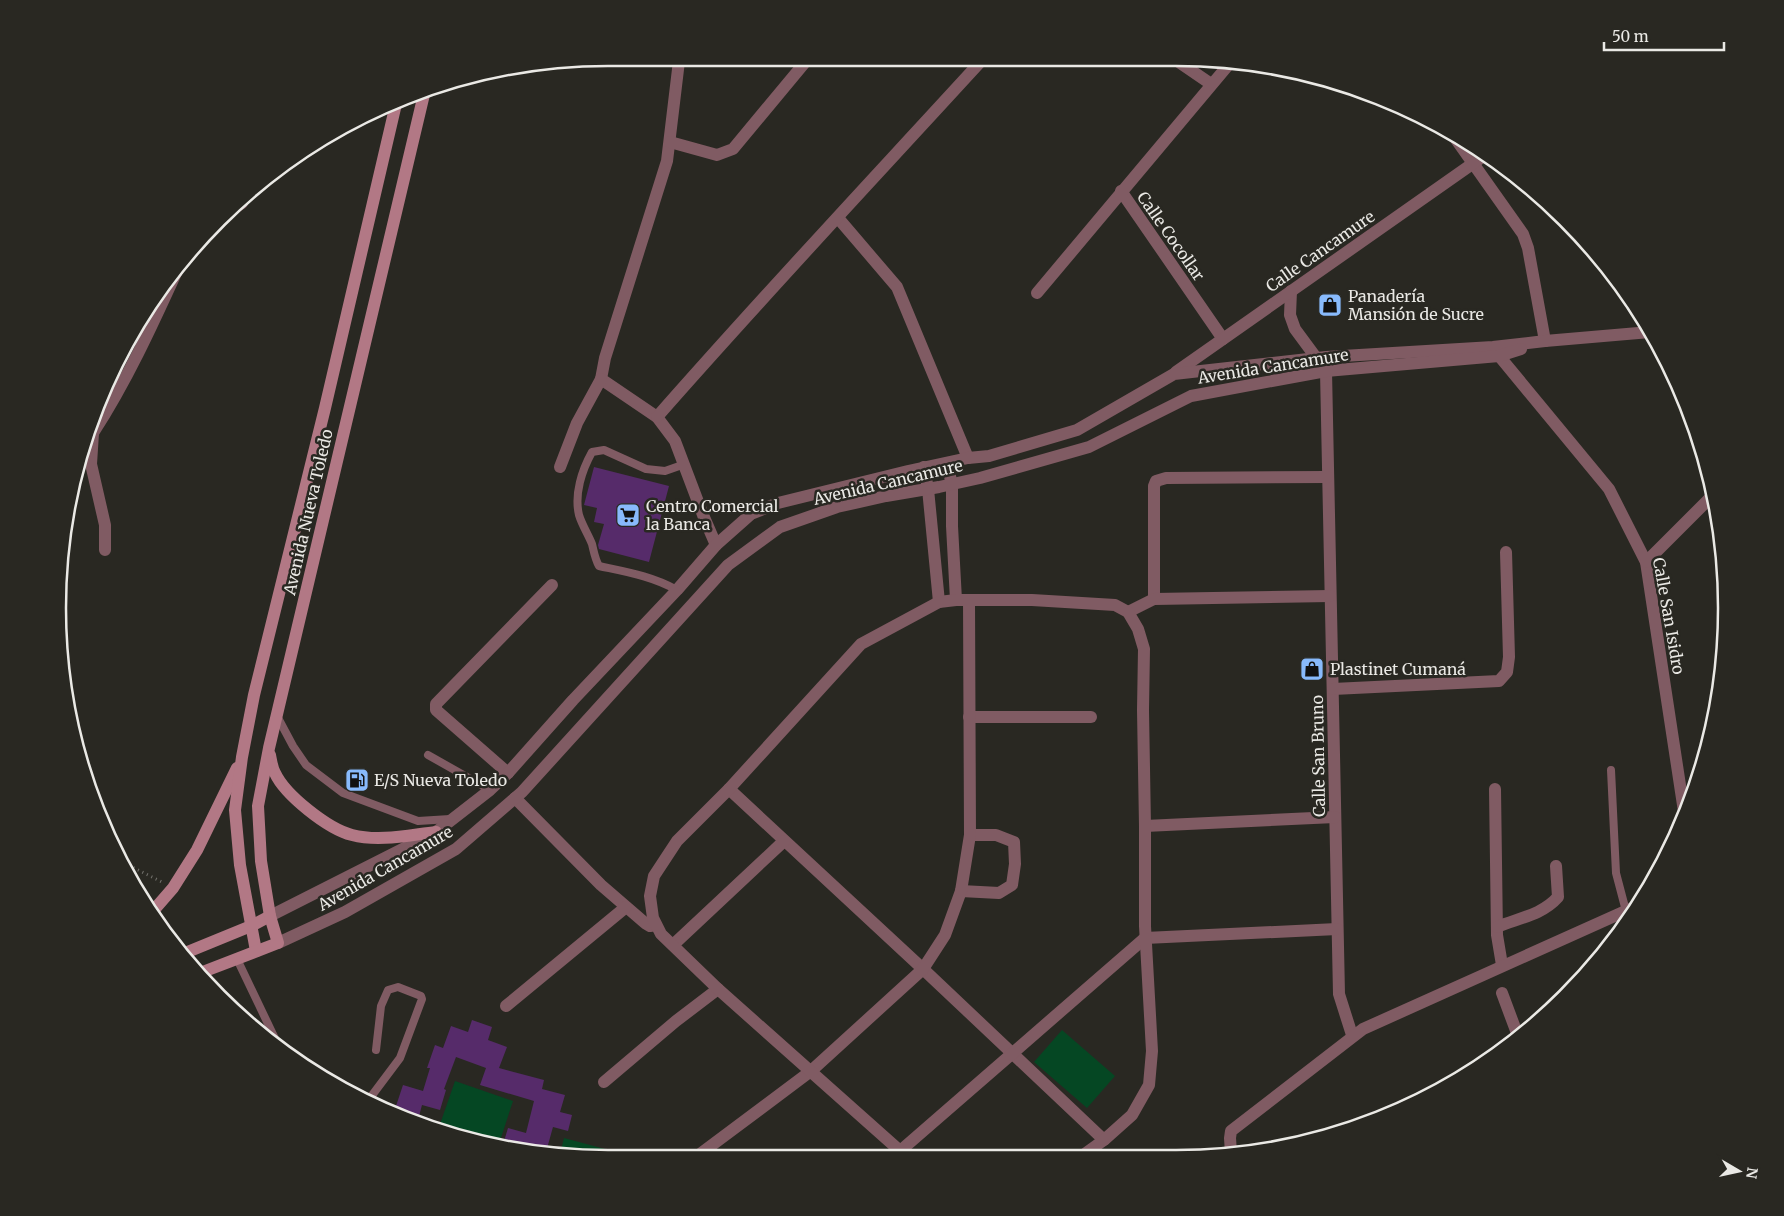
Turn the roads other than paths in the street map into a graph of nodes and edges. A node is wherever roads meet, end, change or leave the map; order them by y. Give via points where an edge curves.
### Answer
1 (678, 66) edge
2 (802, 66) edge
3 (977, 66) edge
4 (1185, 66) edge
5 (1225, 69) edge
6 (1211, 84) junction
7 (423, 99) edge
8 (395, 110) edge
9 (670, 142) junction
10 (1461, 148) edge
11 (1479, 159) edge
12 (1472, 164) junction
13 (1120, 191) junction
14 (838, 218) junction
15 (1291, 291) junction
16 (1037, 293) dead end
17 (165, 297) edge
18 (1642, 333) edge
19 (1223, 339) junction
20 (1545, 341) junction
21 (1496, 352) junction
22 (1316, 358) junction
23 (1326, 370) junction
24 (1174, 374) junction
25 (601, 379) junction
26 (657, 417) junction
27 (100, 421) edge
28 (91, 448) edge
29 (968, 458) junction
30 (947, 463) junction
31 (685, 464) junction
32 (560, 467) dead end
33 (924, 467) junction
34 (1328, 477) junction
35 (952, 485) junction
36 (928, 489) junction
37 (1707, 501) edge
38 (952, 526) junction
39 (930, 528) junction
40 (716, 545) junction
41 (105, 550) dead end
42 (1506, 552) dead end
43 (1646, 562) junction
44 (552, 586) dead end
45 (677, 590) junction
46 (1330, 596) junction
47 (1154, 599) junction
48 (956, 600) junction
49 (969, 600) junction
50 (939, 602) junction
51 (1128, 612) junction
52 (1333, 689) junction
53 (276, 715) junction
54 (969, 716) junction
55 (1091, 717) dead end
56 (268, 748) junction
57 (428, 755) dead end
58 (242, 757) junction
59 (1611, 770) dead end
60 (508, 773) junction
61 (729, 789) junction
62 (1495, 789) dead end
63 (490, 790) junction
64 (515, 798) junction
65 (1682, 800) edge
66 (1335, 817) junction
67 (455, 819) junction
68 (1145, 826) junction
69 (436, 832) junction
70 (970, 835) junction
71 (784, 841) junction
72 (1556, 866) dead end
73 (961, 891) junction
74 (157, 907) edge
75 (626, 907) junction
76 (1625, 910) edge
77 (1626, 910) edge
78 (270, 916) junction
79 (656, 925) junction
80 (251, 926) junction
81 (1497, 927) junction
82 (1337, 929) junction
83 (1145, 938) junction
84 (278, 943) junction
85 (672, 945) junction
86 (189, 951) edge
87 (256, 951) junction
88 (237, 959) junction
89 (1502, 965) junction
90 (923, 969) junction
91 (206, 971) edge
92 (718, 988) junction
93 (1502, 993) dead end
94 (506, 1006) dead end
95 (1516, 1030) edge
96 (273, 1033) edge
97 (1352, 1035) junction
98 (376, 1050) dead end
99 (1012, 1054) junction
100 (811, 1070) junction
101 (604, 1082) dead end
102 (372, 1096) edge
103 (1104, 1140) junction
104 (1231, 1147) edge
105 (705, 1150) edge
106 (894, 1150) edge
107 (907, 1150) edge
108 (1090, 1150) edge

1 - 9 street
2 - 9 street via 733,149 717,155
3 - 14 street
4 - 6 street
5 - 6 street, Calle Cocollar
6 - 13 street, Calle Cocollar
7 - 53 main road, Avenida Nueva Toledo
8 - 58 main road, Avenida Nueva Toledo via 256,686
9 - 25 street
10 - 12 street
11 - 12 street, Calle Cancamure
12 - 15 street, Calle Cancamure
12 - 20 street via 1523,234
13 - 16 street
13 - 19 street, Calle Cocollar
14 - 26 street
14 - 29 street via 897,287
15 - 19 street, Calle Cancamure
15 - 22 street via 1290,316 1295,329
17 - 27 street via 111,405
18 - 20 street, Avenida Cancamure
19 - 24 street, Calle Cancamure
20 - 21 street, Avenida Cancamure
21 - 22 street, Avenida Cancamure
21 - 23 street, Avenida Cancamure
21 - 43 street, Calle San Isidro via 1609,489
22 - 23 street
22 - 24 street, Avenida Cancamure
23 - 34 street, Calle San Bruno
23 - 35 street, Avenida Cancamure via 1191,396 1089,447
24 - 29 street, Avenida Cancamure via 1077,430 989,456
25 - 26 street
25 - 32 street via 577,424
26 - 31 street via 676,441
28 - 41 street via 91,464 106,525
29 - 30 street, Avenida Cancamure
30 - 33 street, Avenida Cancamure
30 - 35 street
31 - 40 street
31 - 45 lane via 665,471 646,469 604,450 592,452 578,492 579,515 599,566 662,581
33 - 36 street
33 - 40 street, Avenida Cancamure via 778,503 751,514
34 - 46 street, Calle San Bruno
34 - 47 street via 1166,478 1156,481
35 - 36 street, Avenida Cancamure
35 - 38 street
36 - 39 street
36 - 64 street, Avenida Cancamure via 837,507 780,527 728,565
37 - 43 street
38 - 39 street
38 - 48 street
39 - 50 street
40 - 45 street, Avenida Cancamure
42 - 52 street via 1509,657 1507,672 1499,681
43 - 65 street, Calle San Isidro
44 - 60 street via 436,704 436,710
45 - 60 street, Avenida Cancamure
46 - 47 street
46 - 52 street, Calle San Bruno
47 - 51 street
48 - 49 street
48 - 50 street
49 - 51 street via 1115,605
49 - 54 street
50 - 61 street via 861,644
51 - 68 street via 1144,649
52 - 66 street, Calle San Bruno
53 - 56 main road, Avenida Nueva Toledo
53 - 67 lane via 306,765 343,792 418,821
54 - 55 street
54 - 70 street
56 - 69 main road via 274,773 293,797 332,827 351,835 381,838
56 - 78 main road, Avenida Nueva Toledo via 258,806 261,861
57 - 63 lane
58 - 74 main road via 197,850
58 - 80 main road, Avenida Nueva Toledo via 235,810
59 - 77 lane via 1616,872
60 - 63 street, Avenida Cancamure
61 - 71 street
61 - 79 street via 677,841 654,876 650,896
62 - 81 street
63 - 67 street, Avenida Cancamure
64 - 75 street
64 - 84 street, Avenida Cancamure via 456,849 345,912
66 - 68 street
66 - 82 street, Calle San Bruno
67 - 69 street, Avenida Cancamure
68 - 83 street
69 - 78 street, Avenida Cancamure
70 - 73 street
70 - 73 street via 996,835 1014,842 1016,864 1012,885 999,893
71 - 85 street
71 - 90 street
72 - 81 street via 1558,897 1550,906
73 - 90 street via 945,935
75 - 79 street via 645,924
75 - 94 street
76 - 89 street
78 - 80 main road, Avenida Cancamure
78 - 84 main road, Avenida Nueva Toledo
79 - 85 street
80 - 86 main road, Avenida Cancamure
80 - 87 main road, Avenida Nueva Toledo
81 - 89 street
82 - 83 street
82 - 97 street, Calle San Bruno via 1339,994
83 - 99 street
83 - 103 street via 1152,1051 1149,1085 1132,1115
84 - 87 main road, Avenida Cancamure
85 - 92 street
87 - 88 main road, Avenida Cancamure
88 - 91 main road, Avenida Cancamure
88 - 96 lane
89 - 97 street
90 - 99 street
90 - 100 street
92 - 100 street
92 - 101 street
93 - 95 street
97 - 104 street via 1231,1131
98 - 102 lane via 381,1006 388,990 398,986 421,996 400,1058
99 - 103 street
99 - 107 street
100 - 105 street
100 - 106 street
103 - 108 street

